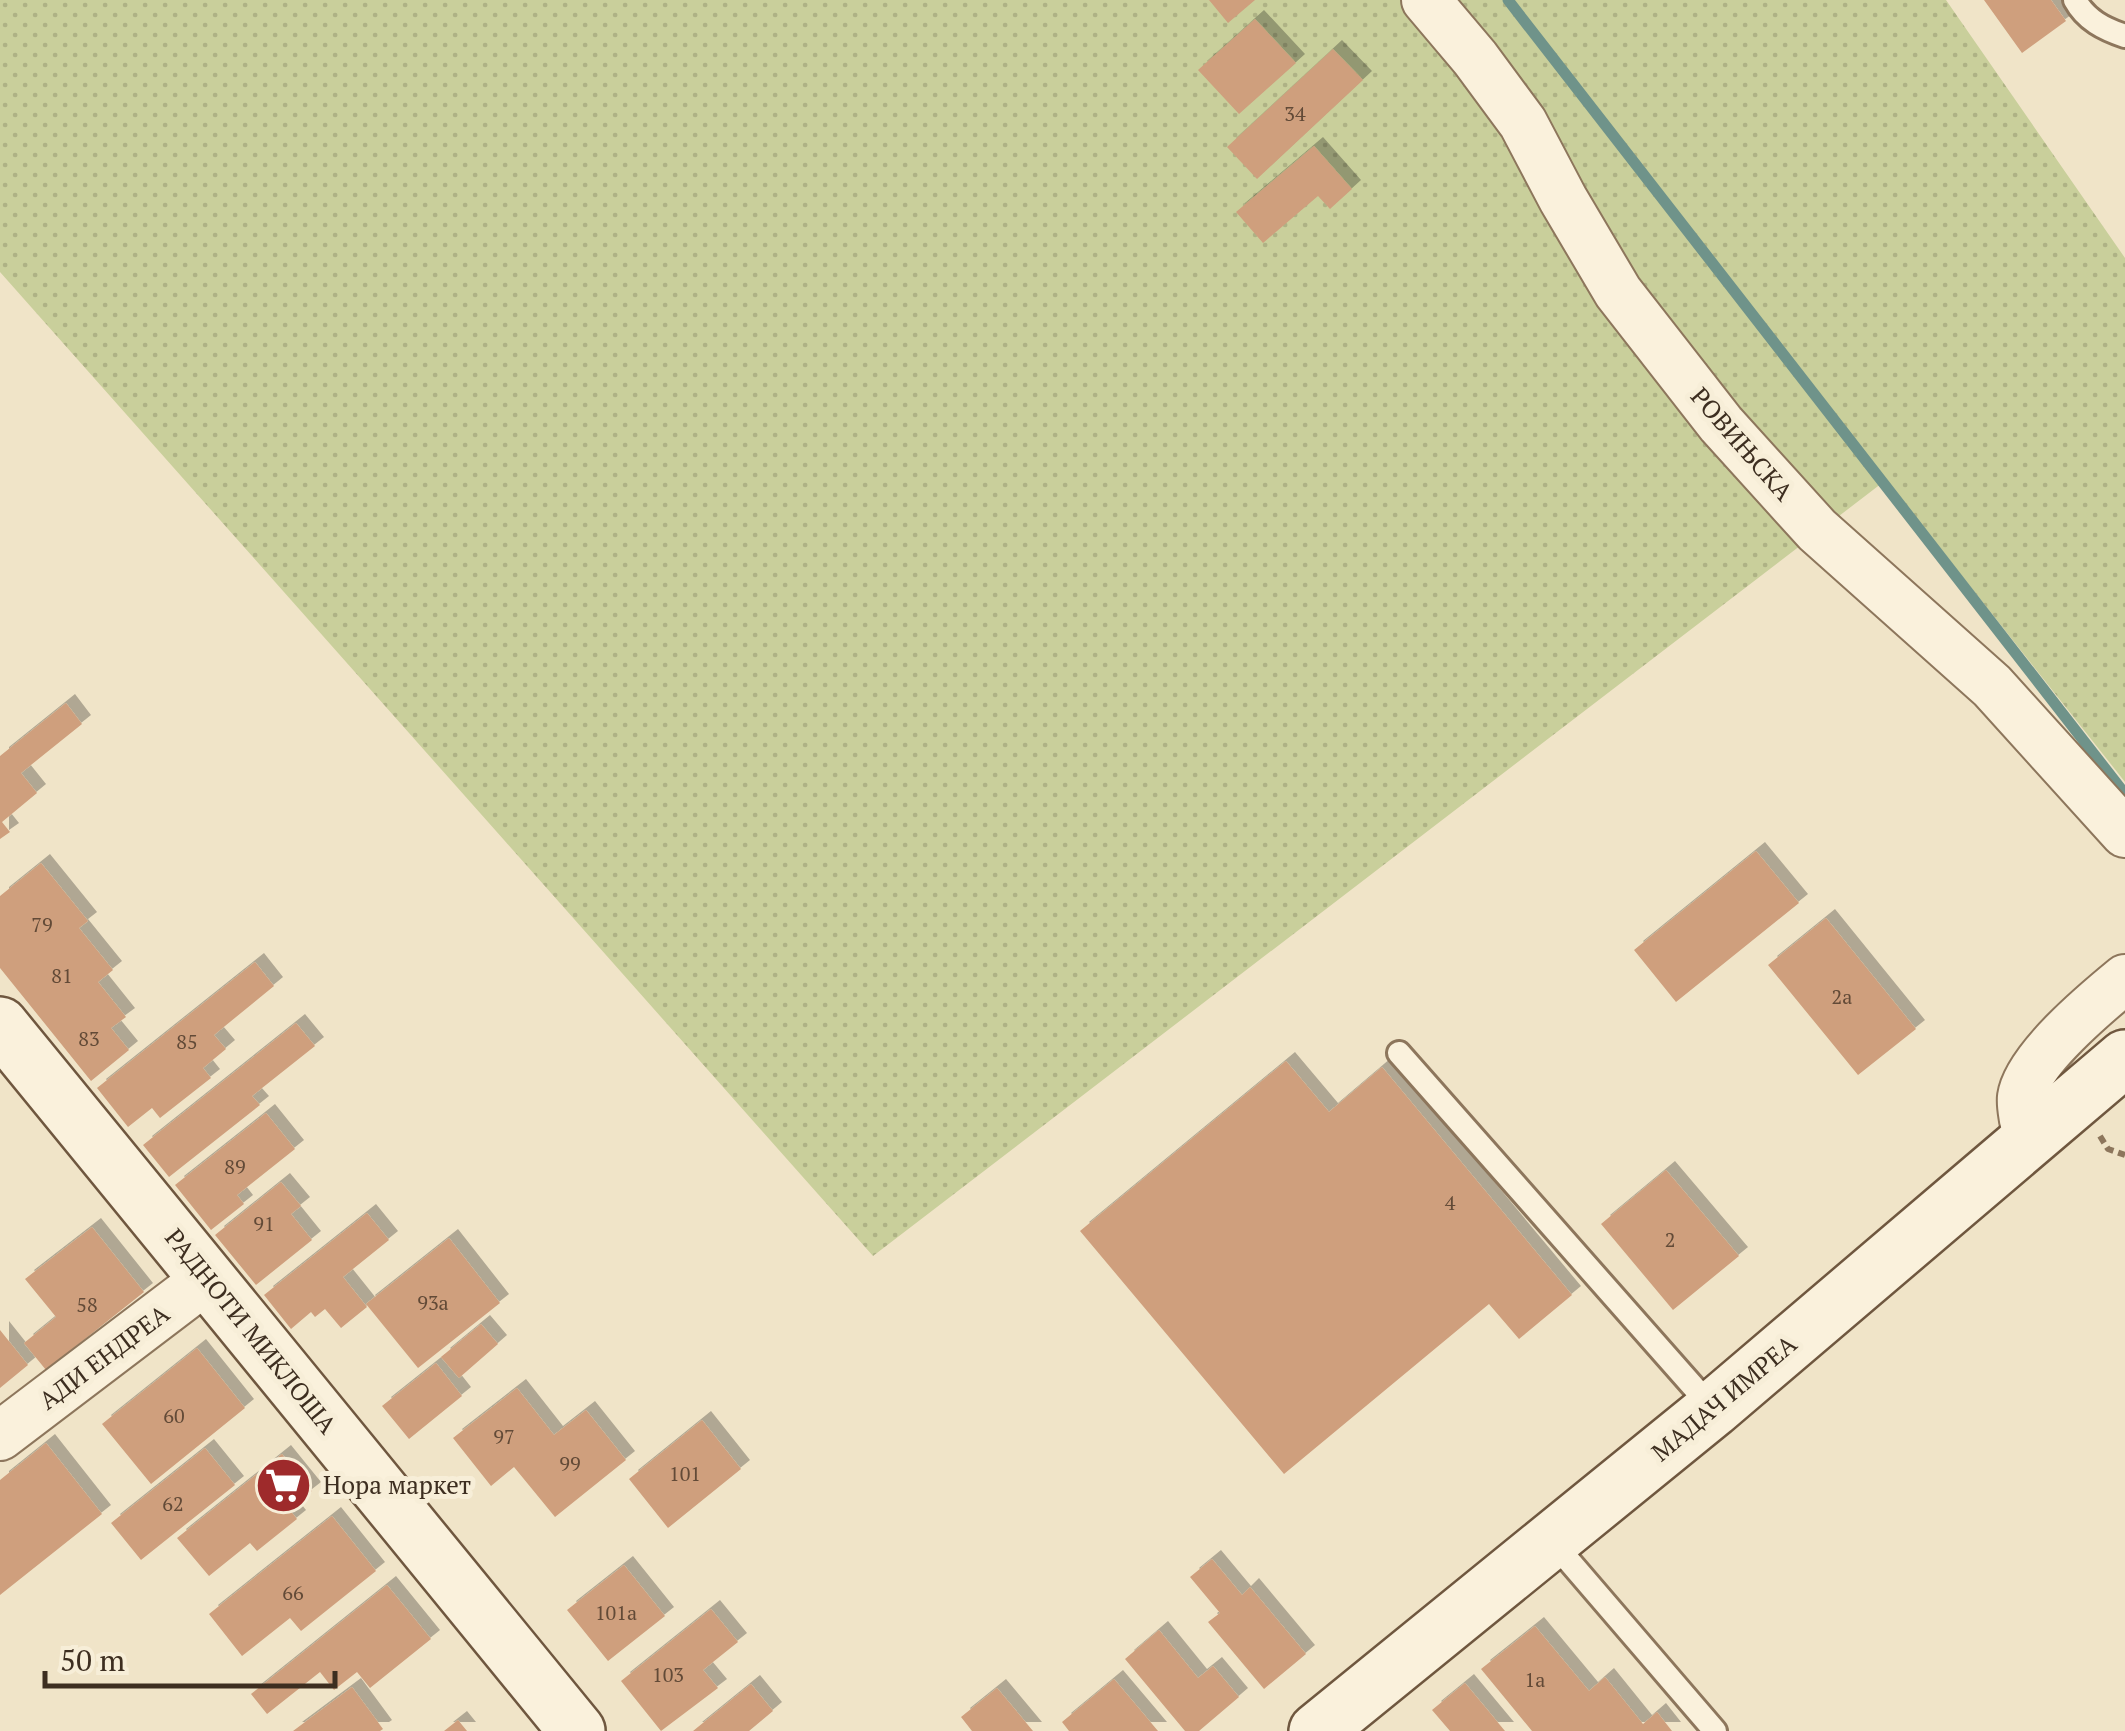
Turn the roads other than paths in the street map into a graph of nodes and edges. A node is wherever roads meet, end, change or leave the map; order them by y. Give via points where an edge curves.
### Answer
1 (1426, 0) edge
2 (2075, 0) edge
3 (2125, 36) edge
4 (2125, 833) edge
5 (2125, 978) edge
6 (0, 1026) edge
7 (1399, 1053) dead end
8 (2125, 1058) edge
9 (2037, 1133) junction
10 (208, 1278) junction
11 (1714, 1409) junction
12 (0, 1436) edge
13 (1551, 1540) junction
14 (577, 1731) edge
15 (1317, 1731) edge
16 (1714, 1731) edge

1 - 4 street, РОВИЊСКА via 1523,123 1618,292 1721,424 1817,530 1992,686
2 - 3 lane via 2100,26
5 - 9 street via 2038,1065 2022,1095 2024,1120
6 - 10 street, РАДНОТИ МИКЛОША
7 - 11 lane
8 - 9 street, МАДАЧ ИМРЕА
9 - 11 street, МАДАЧ ИМРЕА
10 - 12 street, АДИ ЕНДРЕА
10 - 14 street, РАДНОТИ МИКЛОША
11 - 13 street, МАДАЧ ИМРЕА
13 - 15 street, МАДАЧ ИМРЕА
13 - 16 lane

